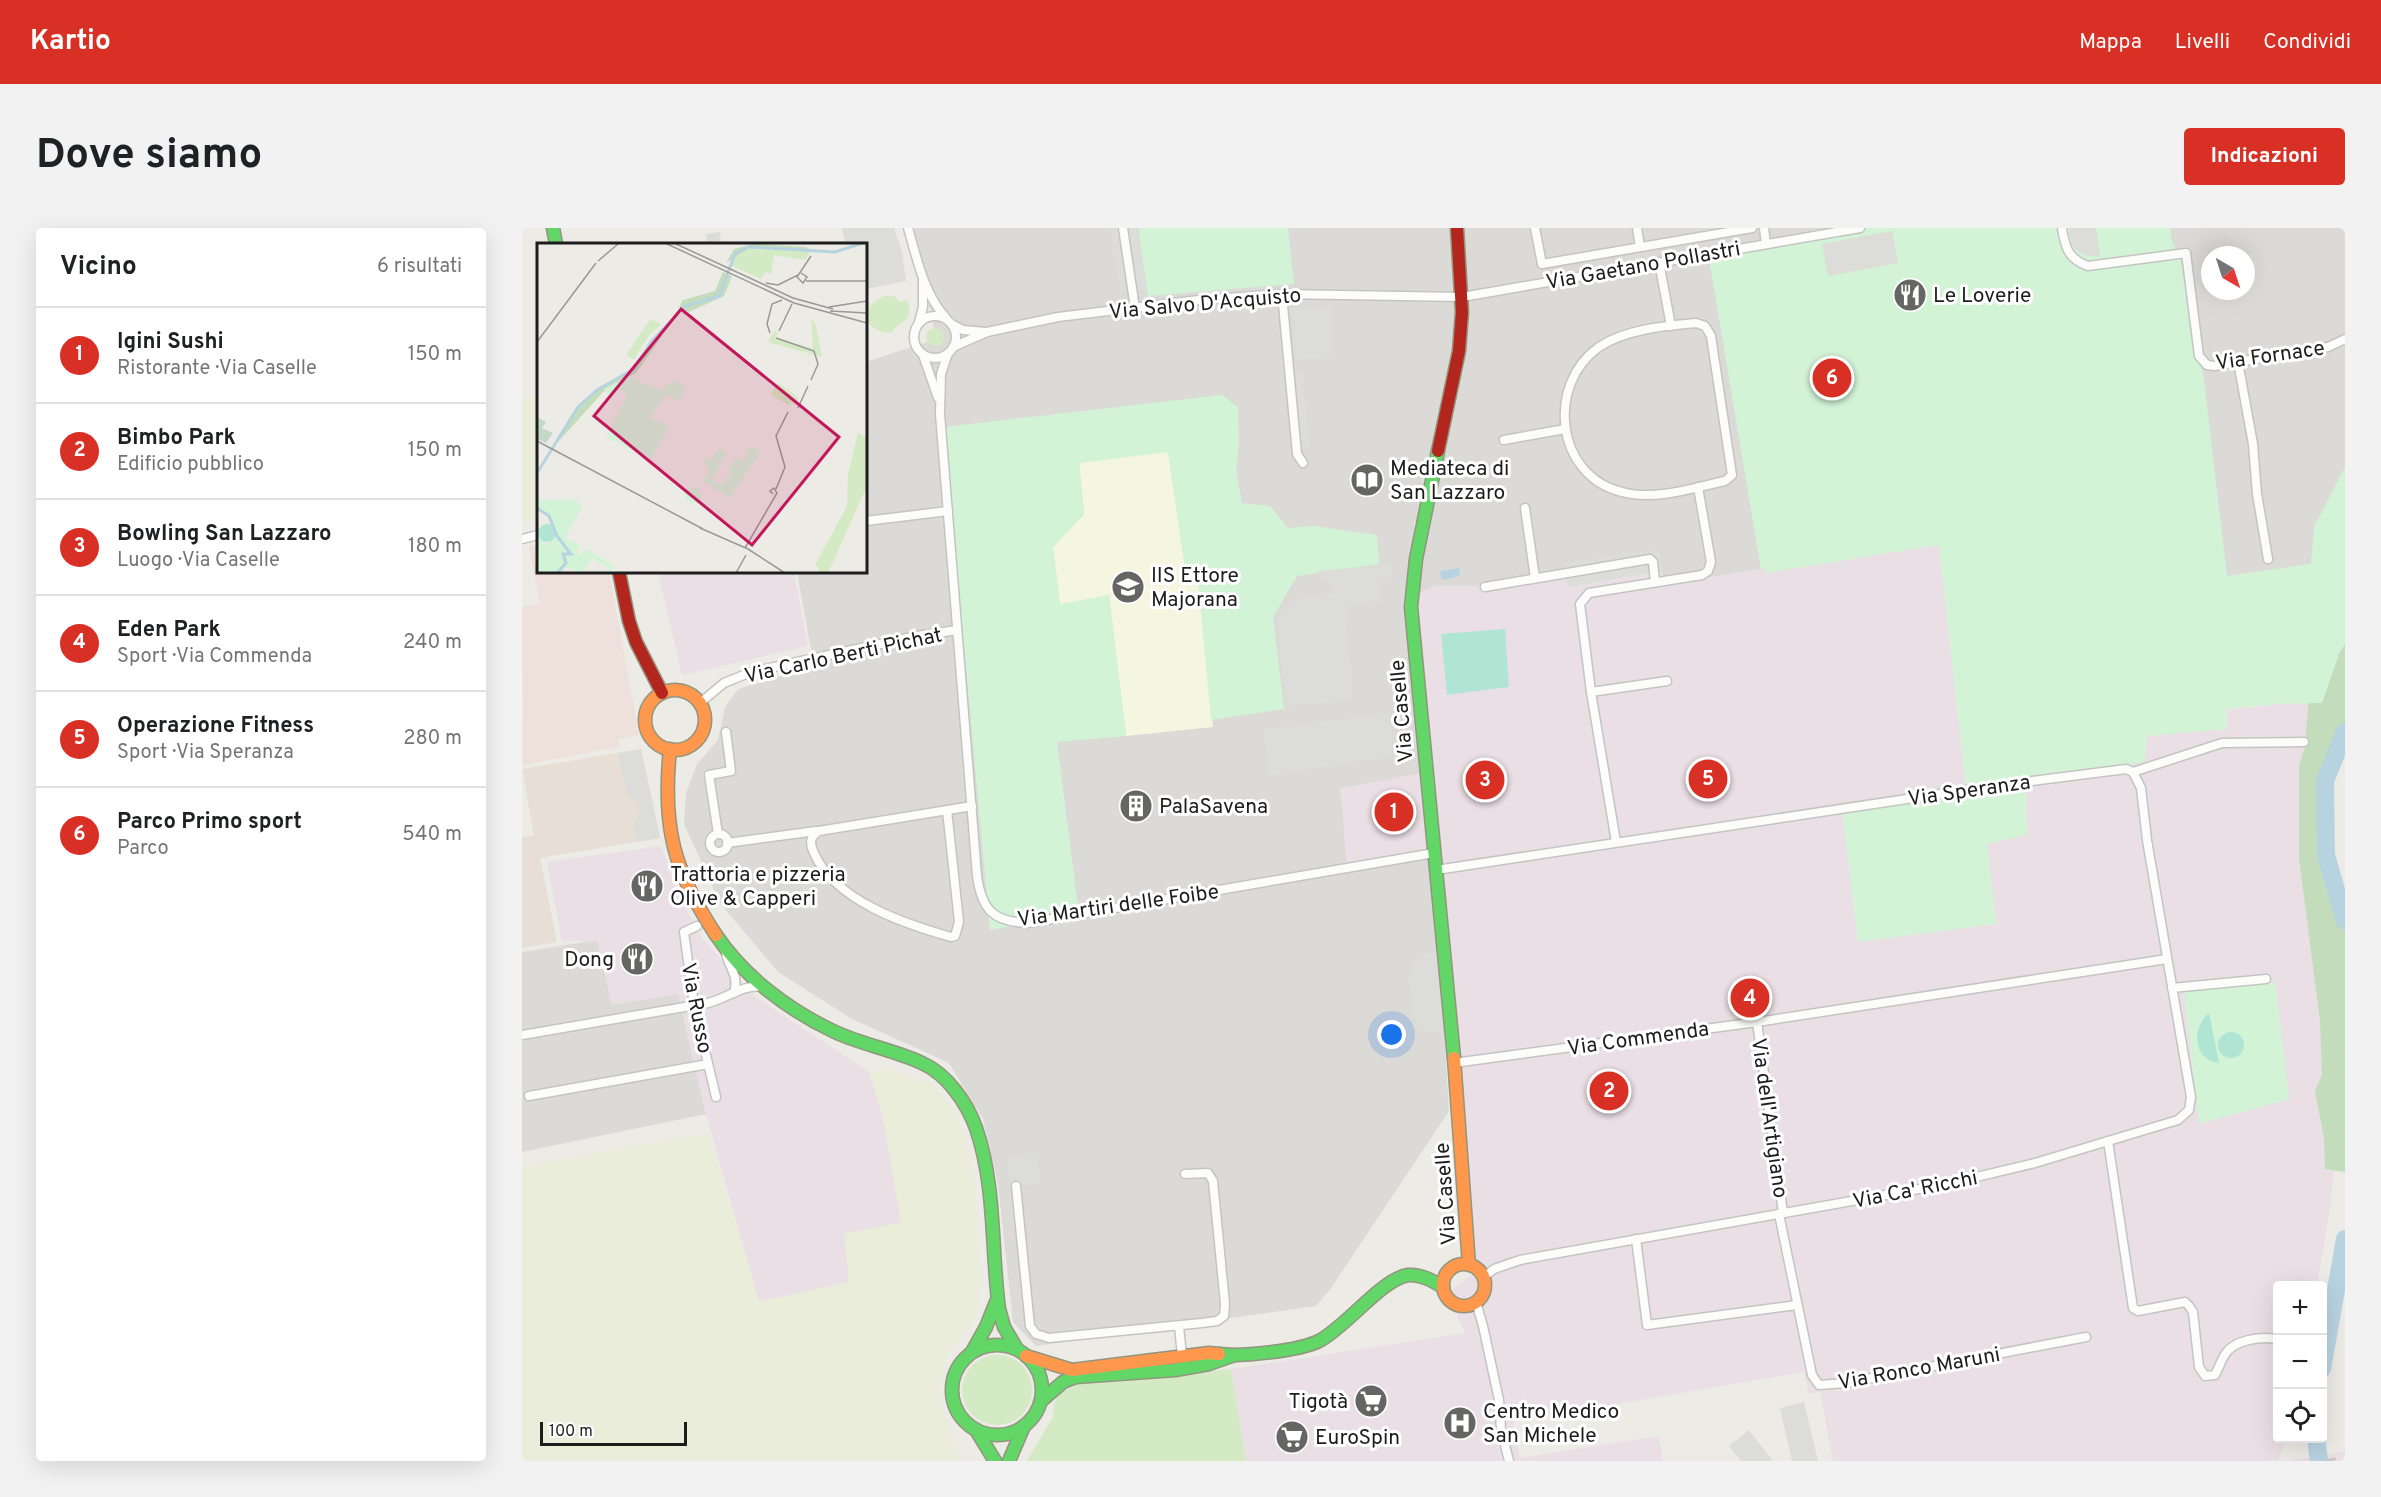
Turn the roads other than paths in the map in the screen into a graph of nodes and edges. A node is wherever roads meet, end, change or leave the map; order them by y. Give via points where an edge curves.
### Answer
1 (553, 228) edge
2 (908, 228) edge
3 (1123, 228) edge
4 (1457, 228) edge
5 (1535, 228) edge
6 (1637, 228) edge
7 (1752, 228) edge
8 (1764, 228) edge
9 (1860, 228) edge
10 (2062, 228) edge
11 (556, 243) edge
12 (1766, 244) junction
13 (1640, 247) junction
14 (1659, 262) junction
15 (923, 278) junction
16 (1282, 294) junction
17 (1462, 297) junction
18 (1135, 308) junction
19 (948, 321) junction
20 (918, 324) junction
21 (1671, 326) junction
22 (987, 332) junction
23 (2345, 339) edge
24 (951, 350) junction
25 (923, 355) junction
26 (2238, 362) junction
27 (939, 401) junction
28 (1565, 429) junction
29 (1504, 440) dead end
30 (1303, 463) dead end
31 (1698, 487) junction
32 (1525, 508) dead end
33 (948, 511) junction
34 (867, 521) edge
35 (537, 535) edge
36 (522, 539) edge
37 (2268, 559) dead end
38 (619, 573) edge
39 (1536, 578) junction
40 (1655, 582) junction
41 (1485, 587) dead end
42 (957, 630) junction
43 (1667, 681) dead end
44 (1591, 692) junction
45 (662, 693) junction
46 (700, 703) junction
47 (726, 732) dead end
48 (2304, 742) dead end
49 (670, 749) junction
50 (2133, 772) junction
51 (972, 806) junction
52 (947, 810) junction
53 (819, 831) junction
54 (718, 834) junction
55 (1616, 842) junction
56 (727, 843) junction
57 (1434, 853) junction
58 (1436, 870) junction
59 (697, 926) dead end
60 (725, 947) junction
61 (2168, 959) junction
62 (2266, 979) dead end
63 (764, 987) junction
64 (2172, 988) junction
65 (734, 993) junction
66 (694, 1005) junction
67 (1757, 1022) junction
68 (522, 1035) edge
69 (1454, 1063) junction
70 (708, 1064) junction
71 (529, 1096) dead end
72 (716, 1097) dead end
73 (2108, 1141) junction
74 (1185, 1174) dead end
75 (1016, 1186) dead end
76 (1781, 1214) junction
77 (1636, 1239) junction
78 (1469, 1265) junction
79 (1451, 1270) junction
80 (1424, 1277) junction
81 (1484, 1277) junction
82 (1443, 1287) junction
83 (996, 1302) junction
84 (1476, 1302) junction
85 (1797, 1305) junction
86 (1179, 1326) junction
87 (2086, 1337) dead end
88 (2273, 1339) edge
89 (972, 1352) junction
90 (1022, 1353) junction
91 (1182, 1356) junction
92 (1232, 1356) junction
93 (1041, 1401) junction
94 (1025, 1426) junction
95 (976, 1430) junction
96 (995, 1461) edge
97 (1010, 1461) edge
98 (1509, 1461) edge

1 - 11 street
2 - 15 street, Via Martiri delle Foibe
3 - 18 street
4 - 17 street, Via Caselle
5 - 13 street via 1542,264
6 - 13 street
7 - 13 street
8 - 12 street
9 - 12 street, Via Gaetano Pollastri
10 - 26 street, Via Fornace via 2068,252 2076,262 2088,266 2186,253 2199,356 2206,365
12 - 14 street, Via Gaetano Pollastri
14 - 17 street, Via Gaetano Pollastri
14 - 21 street
15 - 19 street, Via Martiri delle Foibe via 931,298
15 - 20 street, Via Martiri delle Foibe
16 - 17 street, Via Salvo D'Acquisto
16 - 18 street, Via Salvo D'Acquisto
16 - 30 street via 1297,454
17 - 57 street, Via Caselle via 1459,351 1412,594
18 - 22 street, Via Salvo D'Acquisto via 1058,316
19 - 20 street via 932,316
19 - 22 street via 963,330
19 - 24 street, Via Martiri delle Foibe via 956,334
20 - 25 street, Via Martiri delle Foibe via 914,339
21 - 28 street via 1619,337 1593,352 1576,371 1568,389
21 - 31 street via 1701,324 1712,343 1733,471 1730,479
22 - 24 street
23 - 26 street, Via Fornace via 2328,347
24 - 25 street via 934,358
24 - 27 street, Via Martiri delle Foibe via 941,374
25 - 27 street, Via Martiri delle Foibe
26 - 37 street
27 - 33 street, Via Martiri delle Foibe
28 - 29 street
28 - 31 street via 1582,466 1613,489 1650,495
31 - 40 street via 1710,568 1702,574
32 - 39 street
33 - 34 street
33 - 42 street, Via Martiri delle Foibe
35 - 36 street
38 - 45 street via 636,642
39 - 40 street via 1650,559
39 - 41 street
40 - 44 street via 1583,597 1580,612
42 - 46 street, Via Carlo Berti Pichat via 751,672 724,683
42 - 51 street, Via Martiri delle Foibe
43 - 44 street
44 - 55 street
45 - 46 street via 683,691
45 - 49 street via 648,707 645,720 652,739
46 - 49 street via 704,712 703,732 689,746
47 - 54 street via 731,771 710,776
48 - 50 street via 2222,743
49 - 60 street via 667,811 676,855 702,914
50 - 55 street, Via Speranza via 2113,769
50 - 61 street via 2141,788
51 - 52 street
51 - 57 street, Via Martiri delle Foibe via 980,893 992,913 1013,922 1042,921
52 - 53 street
52 - 53 street via 959,922 955,936 951,937 881,912 856,898 817,861 810,841
53 - 56 street
54 - 56 street via 725,836
54 - 56 street via 711,840 712,848 722,851
55 - 58 street, Via Speranza
57 - 58 street, Via Caselle
58 - 69 street, Via Caselle
59 - 66 street, Via Russo via 684,932
60 - 63 street
60 - 65 street via 726,961 736,980
61 - 64 street
61 - 67 street, Via Commenda
62 - 64 street
63 - 65 street via 751,985
63 - 83 street via 825,1027 923,1063 941,1074 956,1092 970,1112 986,1160
64 - 73 street, Via Ca' Ricchi via 2190,1106 2174,1122
65 - 66 street
66 - 68 street
66 - 70 street, Via Russo
67 - 69 street, Via Commenda
67 - 76 street, Via dell'Artigiano
69 - 78 street, Via Caselle
70 - 71 street
70 - 72 street, Via Russo
73 - 76 street, Via Ca' Ricchi via 1991,1174
73 - 88 street via 2133,1308 2145,1311 2185,1302 2193,1312 2199,1367 2205,1376 2215,1375 2230,1348
74 - 86 street via 1208,1173 1213,1181 1225,1313 1217,1321
75 - 86 street via 1032,1331 1049,1338
76 - 77 street, Via Ca' Ricchi
76 - 85 street, Via Ronco Maruni
77 - 81 street, Via Ca' Ricchi via 1520,1260
77 - 85 street via 1647,1325
78 - 79 street, Via Caselle
78 - 81 street, Via Caselle
79 - 80 street
79 - 82 street, Via Caselle
80 - 82 street
80 - 92 street via 1408,1275 1392,1281 1347,1322 1319,1341 1304,1347
81 - 84 street via 1484,1288
82 - 84 street via 1451,1303
83 - 89 street
83 - 90 street via 1003,1329
84 - 98 street
85 - 87 street, Via Ronco Maruni via 1812,1375 1819,1385
86 - 91 street
89 - 90 street via 1003,1345
89 - 95 street via 954,1375 951,1390 953,1404 962,1419
90 - 91 street via 1072,1370
90 - 93 street via 1035,1366 1041,1380
91 - 92 street
92 - 93 street via 1223,1362 1193,1367 1069,1378
93 - 94 street
94 - 95 street via 1002,1435
94 - 97 street
95 - 96 street

